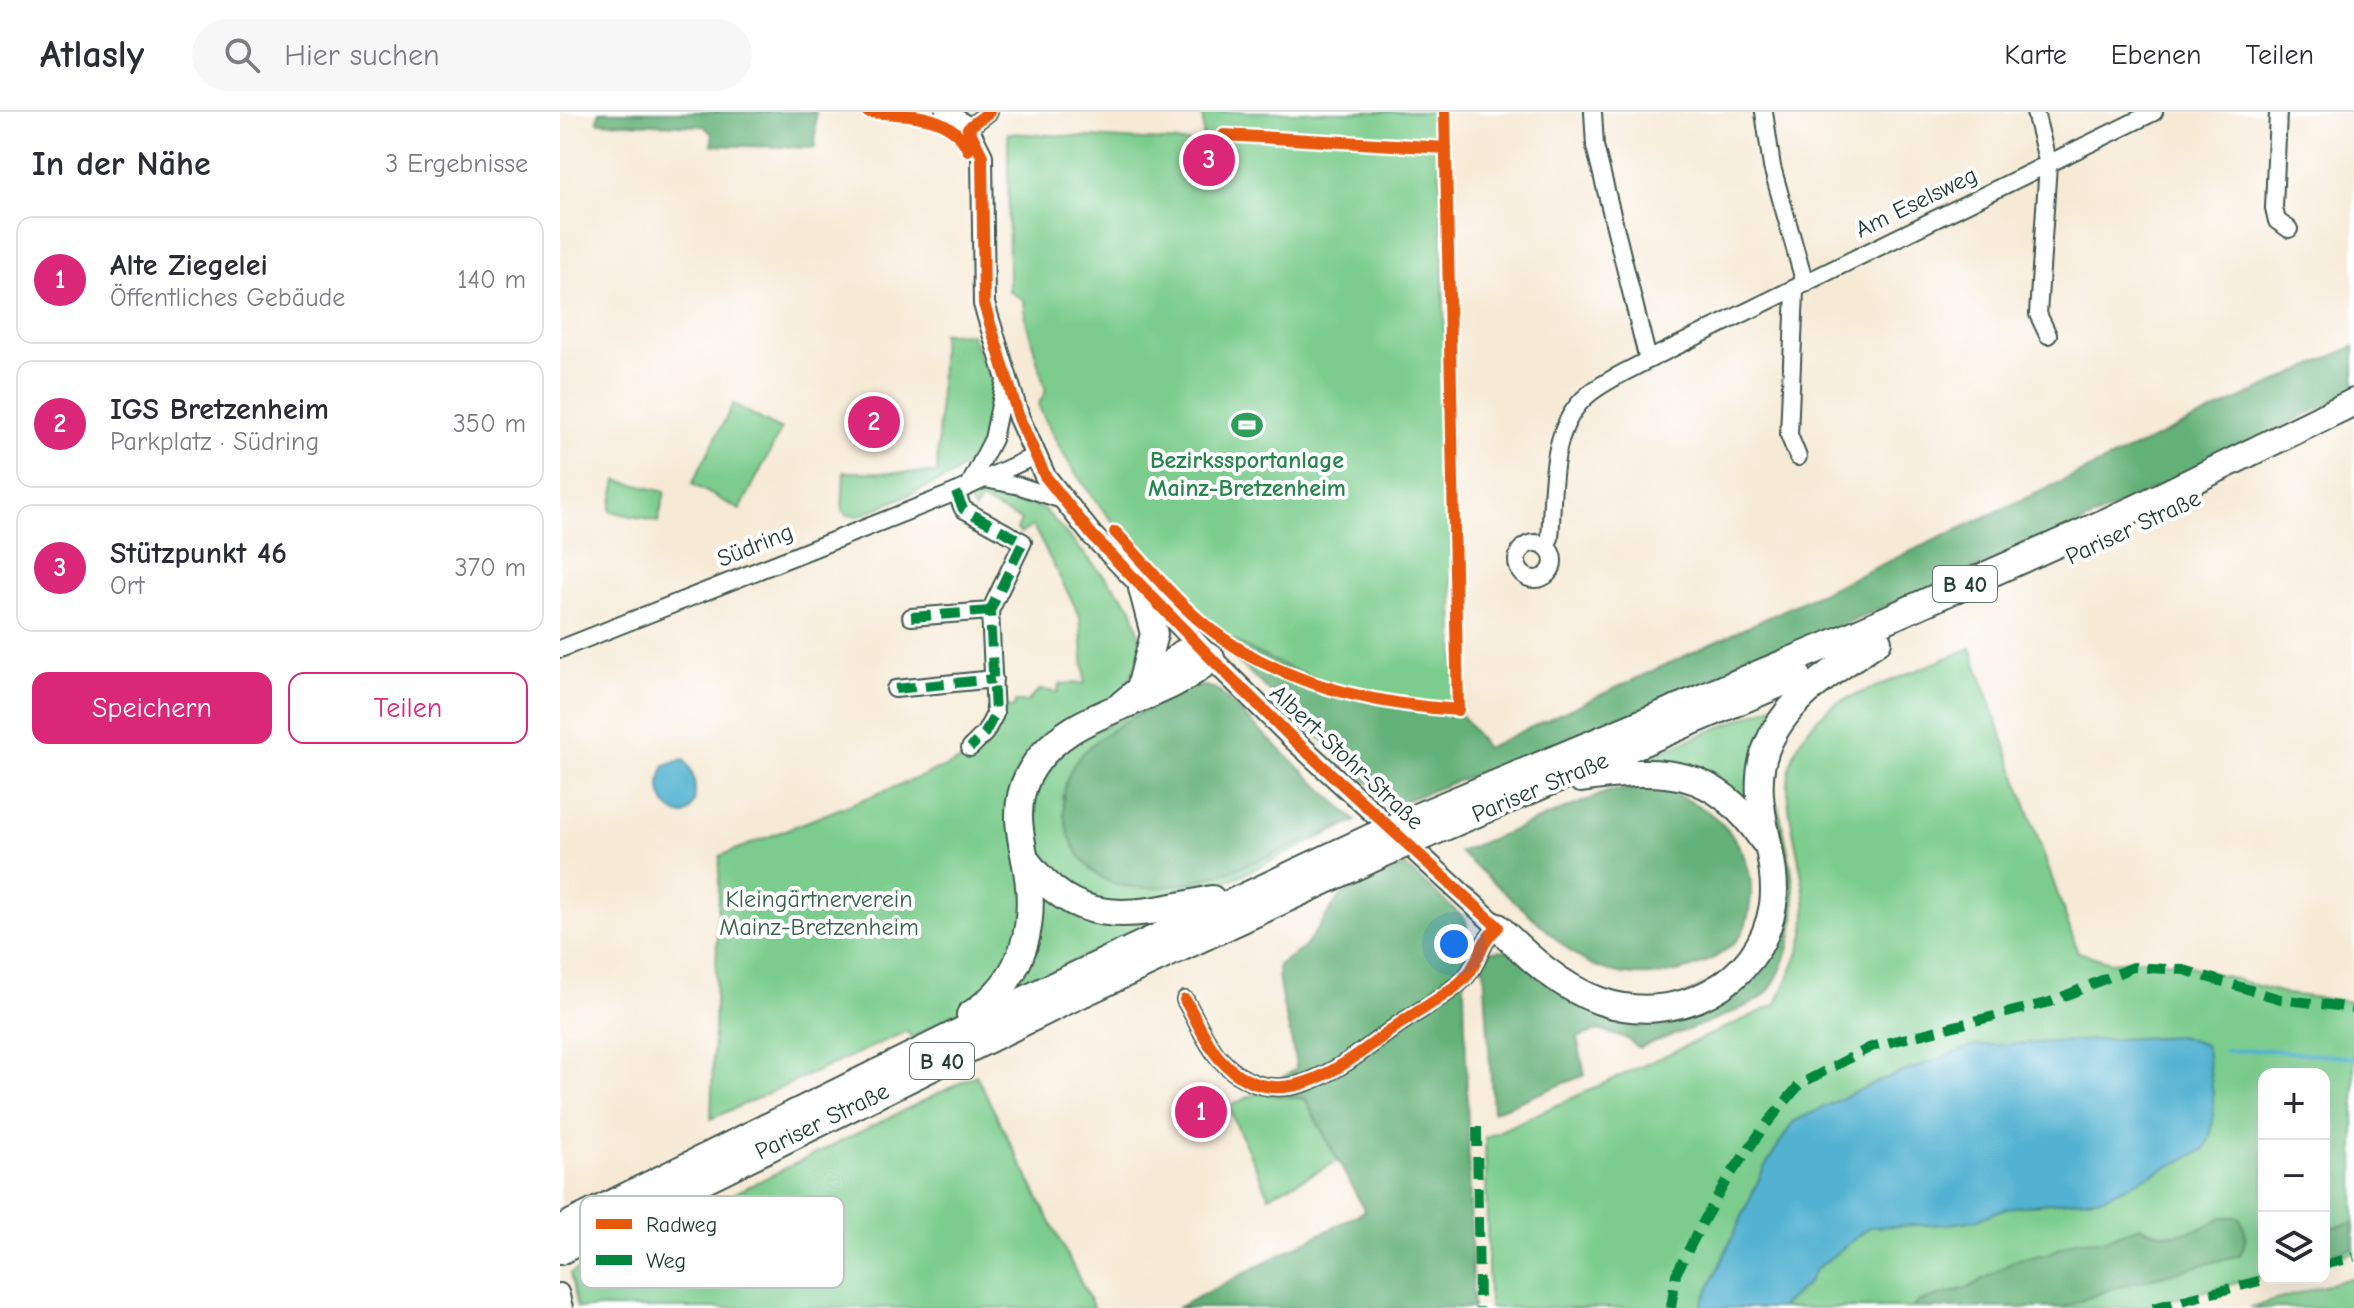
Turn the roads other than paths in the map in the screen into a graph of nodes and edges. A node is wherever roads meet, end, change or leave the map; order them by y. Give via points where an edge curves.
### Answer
1 (946, 112) edge
2 (989, 112) edge
3 (1593, 112) edge
4 (1764, 112) edge
5 (2035, 112) edge
6 (2154, 112) edge
7 (2278, 112) edge
8 (968, 128) junction
9 (2048, 164) junction
10 (2289, 229) dead end
11 (1800, 287) junction
12 (2048, 335) dead end
13 (1648, 360) junction
14 (1006, 376) junction
15 (2354, 402) edge
16 (2354, 422) edge
17 (1035, 456) junction
18 (1798, 457) dead end
19 (985, 479) junction
20 (962, 489) junction
21 (1062, 500) junction
22 (1545, 546) dead end
23 (1142, 588) junction
24 (990, 611) junction
25 (911, 617) dead end
26 (1878, 641) junction
27 (560, 649) edge
28 (1211, 658) junction
29 (994, 679) junction
30 (895, 689) dead end
31 (1131, 696) junction
32 (970, 748) dead end
33 (1548, 783) junction
34 (1418, 827) junction
35 (1765, 843) junction
36 (1381, 844) junction
37 (1025, 859) junction
38 (1253, 890) junction
39 (1498, 927) junction
40 (1185, 1000) dead end
41 (896, 1062) junction
42 (626, 1196) edge
43 (671, 1196) edge
44 (580, 1219) edge
45 (560, 1229) edge
46 (580, 1241) edge
47 (560, 1251) edge

1 - 8 street
2 - 8 street
3 - 13 street via 1595,146
4 - 11 street
5 - 9 street
6 - 9 street, Am Eselsweg
7 - 10 street via 2274,208 2277,221
8 - 14 street, Albert-Stohr-Straße via 982,156 984,248
9 - 11 street, Am Eselsweg
9 - 12 street via 2038,314
11 - 13 street, Am Eselsweg
11 - 18 street via 1789,435
13 - 22 street, Am Eselsweg via 1589,394 1563,428
14 - 17 street, Albert-Stohr-Straße
14 - 20 street via 993,439
15 - 34 highway, Pariser Straße / B 40 via 2135,509
16 - 26 highway, Pariser Straße / B 40
17 - 19 street, Südring
17 - 21 street, Albert-Stohr-Straße
19 - 20 street, Südring
19 - 21 street
20 - 24 street via 963,509 1023,542
20 - 27 street, Südring
21 - 23 street, Albert-Stohr-Straße
23 - 28 street, Albert-Stohr-Straße
23 - 31 highway via 1154,634
24 - 25 street
24 - 29 street
26 - 33 highway, Pariser Straße / B 40
26 - 35 highway, B 40 via 1812,688 1773,733 1761,765
28 - 31 highway, B 40 via 1196,651 1183,653
28 - 39 street, Albert-Stohr-Straße
29 - 30 street
29 - 32 street via 995,714
31 - 37 highway, B 40 via 1057,741 1034,766 1022,788 1018,815
33 - 34 highway, Pariser Straße / B 40
33 - 35 highway, B 40 via 1642,771 1681,775 1710,785 1734,802
34 - 36 highway, Pariser Straße / B 40, bridge
35 - 39 highway, B 40 via 1774,888 1764,937 1734,977 1691,1002 1649,1009 1602,1002 1554,976
36 - 38 highway, Pariser Straße / B 40
36 - 43 highway, Pariser Straße / B 40
37 - 38 highway, B 40 via 1054,893 1102,914 1162,910
37 - 41 highway, B 40 via 1031,916 1015,970 975,1012
38 - 41 highway, Pariser Straße / B 40
39 - 40 street via 1480,946 1463,978 1325,1077 1296,1087 1251,1082 1240,1075 1218,1057
41 - 42 highway, Pariser Straße / B 40
44 - 45 highway, Pariser Straße / B 40
46 - 47 highway, Pariser Straße / B 40

